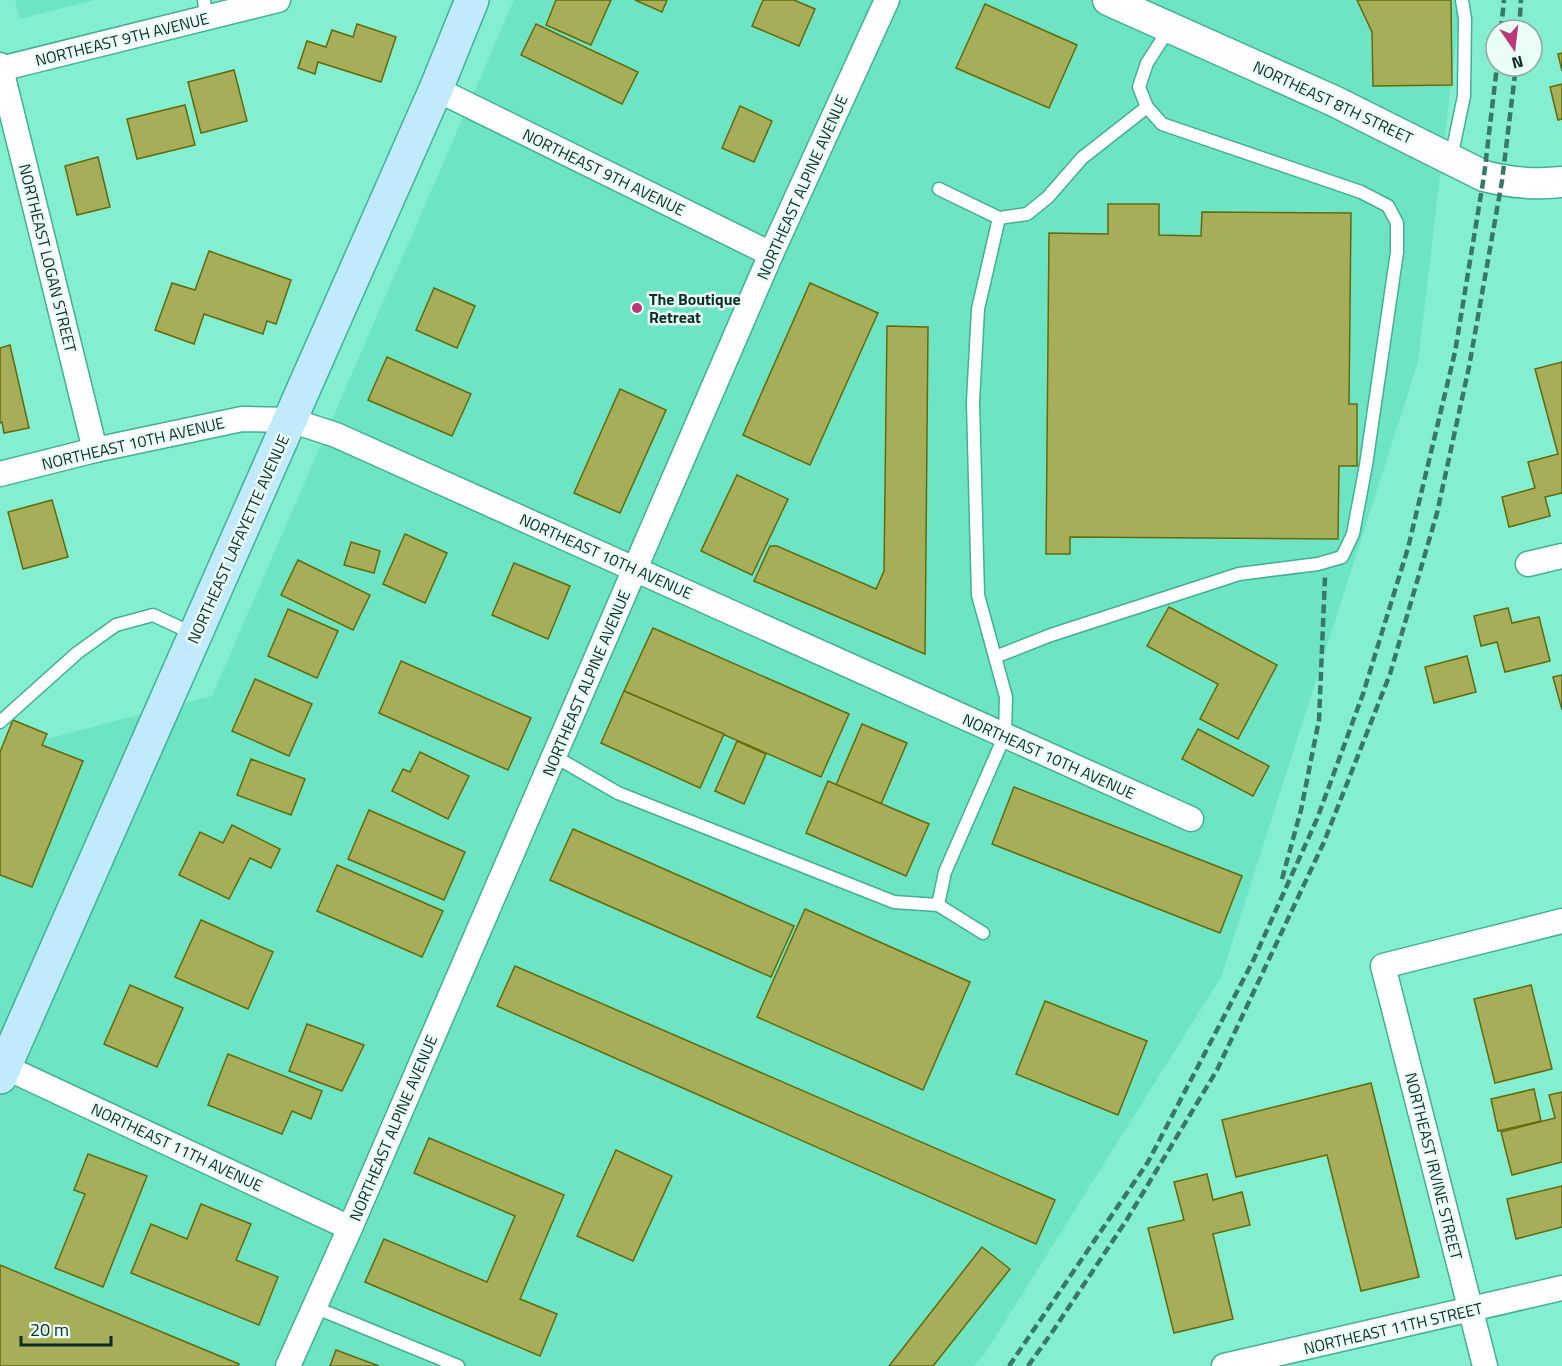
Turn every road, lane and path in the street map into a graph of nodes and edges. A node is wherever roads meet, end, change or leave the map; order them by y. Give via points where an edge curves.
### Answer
1 (278, 0) edge
2 (472, 0) edge
3 (887, 0) edge
4 (1108, 0) edge
5 (1462, 0) edge
6 (205, 9) edge
7 (1170, 28) junction
8 (0, 68) edge
9 (436, 89) junction
10 (1148, 106) junction
11 (1450, 159) junction
12 (1562, 182) edge
13 (939, 189) dead end
14 (999, 218) junction
15 (771, 254) junction
16 (290, 420) junction
17 (95, 450) junction
18 (0, 474) edge
19 (1562, 556) edge
20 (1528, 564) dead end
21 (636, 568) junction
22 (195, 635) junction
23 (995, 657) junction
24 (0, 722) edge
25 (1005, 735) junction
26 (554, 756) junction
27 (1191, 819) dead end
28 (938, 905) junction
29 (1562, 921) edge
30 (983, 933) dead end
31 (2, 1072) edge
32 (350, 1228) junction
33 (1562, 1288) edge
34 (314, 1307) junction
35 (1471, 1311) junction
36 (288, 1366) edge
37 (459, 1366) edge
38 (1224, 1366) edge
39 (1485, 1366) edge

1 - 6 street, NORTHEAST 9TH AVENUE
2 - 9 main road, NORTHEAST LAFAYETTE AVENUE
3 - 15 street, NORTHEAST ALPINE AVENUE
4 - 7 street, NORTHEAST 8TH STREET
5 - 11 lane via 1464,96
6 - 8 street, NORTHEAST 9TH AVENUE
7 - 10 lane via 1147,63 1139,87
7 - 11 street, NORTHEAST 8TH STREET via 1334,101
8 - 17 street, NORTHEAST LOGAN STREET
9 - 15 street, NORTHEAST 9TH AVENUE
9 - 16 main road, NORTHEAST LAFAYETTE AVENUE
10 - 14 lane via 1082,158 1048,197 1027,214
10 - 23 lane via 1162,124 1361,192 1388,206 1397,224 1397,252 1353,534 1342,556 1318,564 1239,574
11 - 12 street, NORTHEAST 8TH STREET via 1509,183
13 - 14 lane
14 - 23 lane via 978,309 973,402 978,596
15 - 21 street, NORTHEAST ALPINE AVENUE
16 - 17 street, NORTHEAST 10TH AVENUE via 242,419
16 - 21 street, NORTHEAST 10TH AVENUE via 336,435
16 - 22 main road, NORTHEAST LAFAYETTE AVENUE
17 - 18 street, NORTHEAST 10TH AVENUE
19 - 20 street
21 - 25 street, NORTHEAST 10TH AVENUE
21 - 26 street, NORTHEAST ALPINE AVENUE
22 - 24 lane via 153,615 116,625 77,653
22 - 31 main road, NORTHEAST LAFAYETTE AVENUE
23 - 25 lane via 1006,698
25 - 27 street, NORTHEAST 10TH AVENUE
25 - 28 lane via 945,872
26 - 28 lane via 618,793 894,902
26 - 32 street, NORTHEAST ALPINE AVENUE
28 - 30 lane
29 - 35 street, NORTHEAST IRVINE STREET via 1383,966
31 - 32 street, NORTHEAST 11TH AVENUE
32 - 34 street, NORTHEAST ALPINE AVENUE
33 - 35 street, NORTHEAST 11TH STREET
34 - 36 street, NORTHEAST ALPINE AVENUE
34 - 37 lane
35 - 38 street, NORTHEAST 11TH STREET
35 - 39 street, NORTHEAST IRVINE STREET

